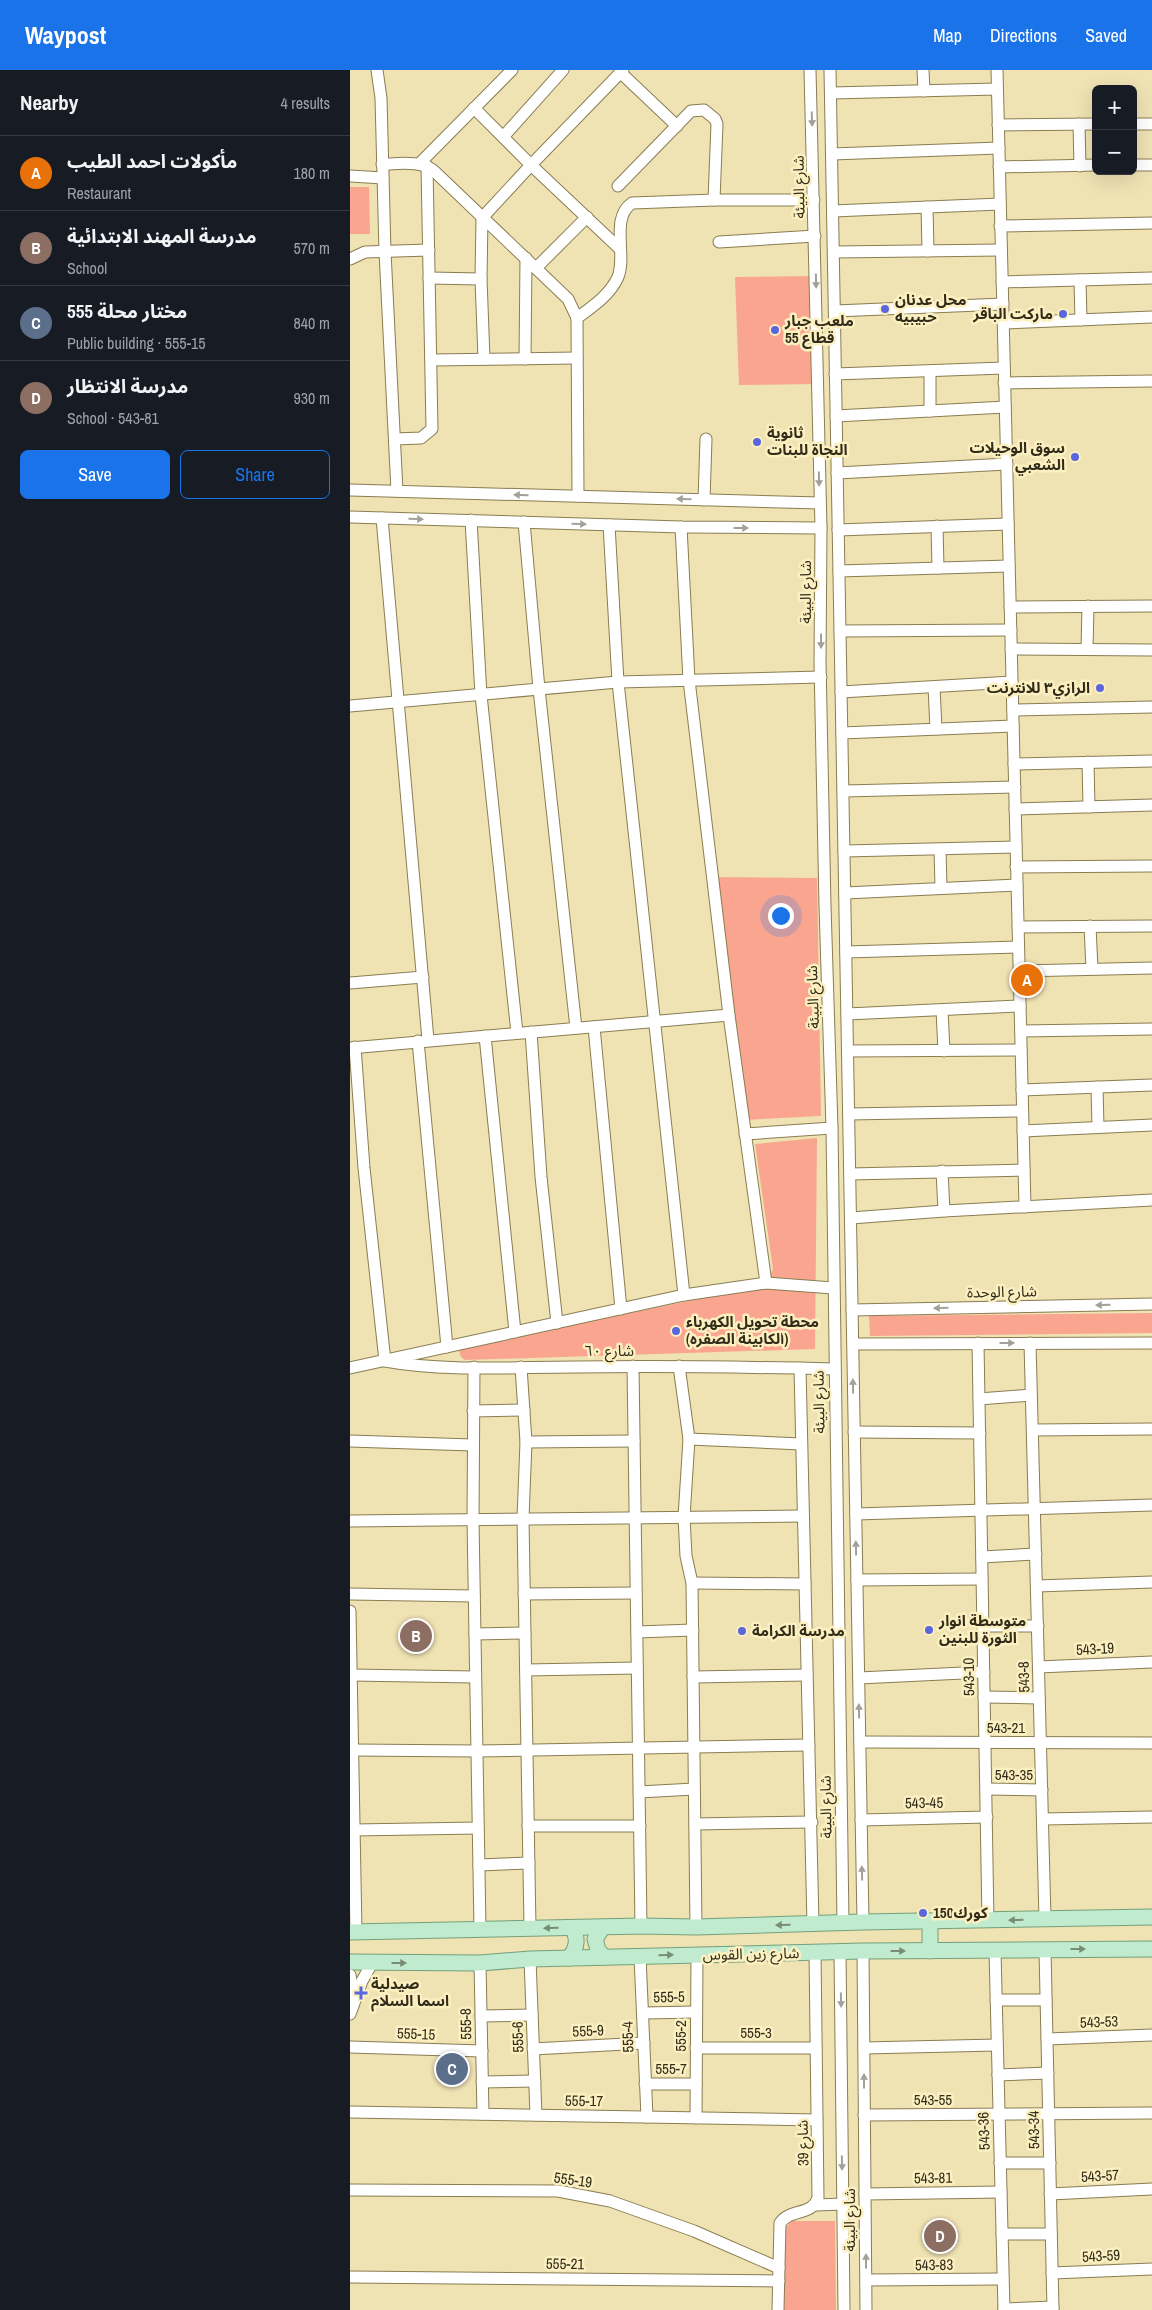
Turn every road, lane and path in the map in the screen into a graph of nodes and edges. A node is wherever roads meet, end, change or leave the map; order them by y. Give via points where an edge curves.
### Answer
1 (377, 70) edge
2 (512, 70) edge
3 (563, 70) edge
4 (810, 70) edge
5 (830, 70) edge
6 (923, 70) edge
7 (997, 70) edge
8 (1008, 70) edge
9 (622, 71) edge
10 (997, 89) junction
11 (924, 91) junction
12 (831, 93) junction
13 (474, 108) junction
14 (1078, 124) junction
15 (1092, 124) edge
16 (1137, 124) edge
17 (1152, 124) edge
18 (998, 125) junction
19 (677, 126) junction
20 (503, 137) junction
21 (832, 139) junction
22 (813, 140) junction
23 (998, 148) junction
24 (832, 154) junction
25 (382, 164) junction
26 (1152, 164) edge
27 (423, 165) junction
28 (531, 165) junction
29 (1092, 165) edge
30 (1137, 165) edge
31 (1080, 166) junction
32 (999, 167) junction
33 (350, 176) edge
34 (383, 178) junction
35 (618, 186) dead end
36 (714, 200) junction
37 (814, 200) junction
38 (1000, 204) junction
39 (927, 207) junction
40 (833, 211) junction
41 (587, 217) junction
42 (482, 218) junction
43 (1152, 224) edge
44 (1000, 226) junction
45 (815, 236) junction
46 (719, 242) dead end
47 (620, 249) junction
48 (429, 250) junction
49 (1001, 250) junction
50 (928, 251) junction
51 (385, 252) junction
52 (834, 252) junction
53 (526, 258) junction
54 (350, 259) edge
55 (536, 268) junction
56 (429, 278) junction
57 (1152, 278) edge
58 (481, 279) junction
59 (1080, 280) junction
60 (1002, 282) junction
61 (1002, 304) junction
62 (835, 311) junction
63 (1152, 317) edge
64 (577, 318) junction
65 (1081, 320) junction
66 (1003, 322) junction
67 (577, 358) junction
68 (525, 359) junction
69 (431, 360) junction
70 (484, 360) junction
71 (1004, 368) junction
72 (930, 371) junction
73 (835, 374) junction
74 (1152, 381) edge
75 (1004, 383) junction
76 (1005, 407) junction
77 (930, 411) junction
78 (836, 416) junction
79 (395, 439) junction
80 (706, 439) dead end
81 (1006, 464) junction
82 (837, 473) junction
83 (350, 490) edge
84 (397, 491) junction
85 (578, 496) junction
86 (704, 500) junction
87 (820, 503) junction
88 (350, 517) edge
89 (382, 518) junction
90 (471, 520) junction
91 (524, 522) junction
92 (1008, 524) junction
93 (609, 525) junction
94 (937, 526) junction
95 (681, 528) junction
96 (821, 528) junction
97 (838, 530) junction
98 (1009, 566) junction
99 (938, 568) junction
100 (839, 571) junction
101 (1088, 606) junction
102 (1152, 606) edge
103 (1010, 607) junction
104 (1011, 630) junction
105 (840, 631) junction
106 (1011, 649) junction
107 (1087, 650) junction
108 (1152, 650) edge
109 (821, 677) junction
110 (689, 680) junction
111 (618, 682) junction
112 (1012, 682) junction
113 (934, 687) junction
114 (539, 689) junction
115 (841, 692) junction
116 (480, 695) junction
117 (398, 702) junction
118 (350, 706) edge
119 (1152, 708) edge
120 (1013, 710) junction
121 (1013, 726) junction
122 (936, 729) junction
123 (842, 733) junction
124 (1152, 761) edge
125 (1088, 762) junction
126 (1014, 764) junction
127 (1015, 787) junction
128 (843, 791) junction
129 (1152, 805) edge
130 (1088, 807) junction
131 (1015, 809) junction
132 (1016, 847) junction
133 (940, 849) junction
134 (844, 851) junction
135 (1152, 866) edge
136 (1016, 867) junction
137 (1017, 885) junction
138 (941, 888) junction
139 (845, 893) junction
140 (825, 906) junction
141 (845, 906) junction
142 (1090, 926) junction
143 (1152, 926) edge
144 (1018, 927) junction
145 (1018, 947) junction
146 (846, 952) junction
147 (1152, 968) edge
148 (1092, 969) junction
149 (1020, 971) junction
150 (423, 977) junction
151 (350, 983) edge
152 (1020, 1006) junction
153 (942, 1010) junction
154 (847, 1014) junction
155 (729, 1015) junction
156 (654, 1021) junction
157 (594, 1026) junction
158 (576, 1028) junction
159 (1152, 1029) edge
160 (1021, 1031) junction
161 (531, 1032) junction
162 (517, 1033) junction
163 (486, 1036) junction
164 (423, 1040) junction
165 (352, 1048) edge
166 (944, 1050) junction
167 (1021, 1050) junction
168 (848, 1052) junction
169 (1152, 1085) edge
170 (1097, 1087) junction
171 (1022, 1090) junction
172 (1022, 1111) junction
173 (849, 1114) junction
174 (1152, 1125) edge
175 (1098, 1127) junction
176 (832, 1128) junction
177 (1023, 1131) junction
178 (744, 1134) junction
179 (1024, 1170) junction
180 (942, 1171) junction
181 (850, 1174) junction
182 (1152, 1200) edge
183 (1025, 1208) junction
184 (944, 1211) junction
185 (850, 1218) junction
186 (766, 1283) junction
187 (833, 1288) junction
188 (684, 1295) junction
189 (1152, 1304) edge
190 (620, 1309) junction
191 (852, 1310) junction
192 (557, 1323) junction
193 (515, 1332) junction
194 (978, 1343) junction
195 (1030, 1343) junction
196 (1152, 1343) edge
197 (853, 1344) junction
198 (447, 1347) junction
199 (385, 1360) junction
200 (633, 1366) junction
201 (679, 1366) junction
202 (474, 1367) junction
203 (521, 1367) junction
204 (350, 1368) edge
205 (800, 1368) junction
206 (834, 1369) junction
207 (1032, 1396) junction
208 (979, 1399) junction
209 (524, 1410) junction
210 (473, 1411) junction
211 (1152, 1429) edge
212 (1032, 1430) junction
213 (854, 1432) junction
214 (980, 1433) junction
215 (689, 1439) junction
216 (350, 1441) edge
217 (634, 1441) junction
218 (526, 1442) junction
219 (802, 1444) junction
220 (472, 1445) junction
221 (835, 1479) junction
222 (855, 1479) junction
223 (1152, 1505) edge
224 (1034, 1508) junction
225 (981, 1512) junction
226 (856, 1514) junction
227 (635, 1516) junction
228 (803, 1516) junction
229 (684, 1517) junction
230 (523, 1518) junction
231 (472, 1520) junction
232 (350, 1521) edge
233 (1036, 1554) junction
234 (982, 1557) junction
235 (982, 1579) junction
236 (857, 1580) junction
237 (1152, 1582) edge
238 (692, 1583) junction
239 (805, 1584) junction
240 (1037, 1586) junction
241 (350, 1594) edge
242 (524, 1594) junction
243 (636, 1594) junction
244 (474, 1596) junction
245 (350, 1611) edge
246 (983, 1626) junction
247 (1038, 1626) junction
248 (692, 1630) junction
249 (637, 1632) junction
250 (525, 1633) junction
251 (474, 1634) junction
252 (350, 1645) edge
253 (1152, 1662) edge
254 (1039, 1667) junction
255 (637, 1668) junction
256 (526, 1670) junction
257 (984, 1672) junction
258 (351, 1675) edge
259 (807, 1675) junction
260 (476, 1677) junction
261 (693, 1677) junction
262 (859, 1678) junction
263 (984, 1697) junction
264 (1039, 1698) junction
265 (860, 1742) junction
266 (985, 1743) junction
267 (1040, 1743) junction
268 (1152, 1743) edge
269 (809, 1745) junction
270 (694, 1747) junction
271 (639, 1748) junction
272 (527, 1749) junction
273 (352, 1750) junction
274 (477, 1751) junction
275 (694, 1789) junction
276 (986, 1789) junction
277 (1042, 1790) junction
278 (639, 1792) junction
279 (986, 1817) junction
280 (1152, 1817) edge
281 (1043, 1819) junction
282 (861, 1820) junction
283 (812, 1822) junction
284 (695, 1824) junction
285 (528, 1826) junction
286 (640, 1826) junction
287 (478, 1828) junction
288 (354, 1830) junction
289 (529, 1863) junction
290 (479, 1866) junction
291 (1152, 1917) edge
292 (1045, 1920) junction
293 (988, 1921) junction
294 (863, 1922) junction
295 (930, 1922) junction
296 (842, 1923) junction
297 (813, 1924) junction
298 (641, 1926) junction
299 (603, 1927) junction
300 (530, 1928) junction
301 (572, 1928) junction
302 (696, 1928) junction
303 (480, 1929) junction
304 (353, 1932) edge
305 (1152, 1949) edge
306 (1045, 1950) junction
307 (863, 1951) junction
308 (930, 1951) junction
309 (995, 1951) junction
310 (815, 1952) junction
311 (840, 1952) junction
312 (696, 1955) junction
313 (640, 1956) junction
314 (604, 1957) junction
315 (569, 1958) junction
316 (530, 1959) junction
317 (350, 1962) edge
318 (480, 1962) junction
319 (372, 1963) junction
320 (350, 1975) edge
321 (350, 1992) edge
322 (996, 2000) junction
323 (1046, 2000) junction
324 (696, 2012) junction
325 (642, 2013) junction
326 (350, 2014) edge
327 (532, 2015) junction
328 (481, 2016) junction
329 (1152, 2035) edge
330 (1047, 2038) junction
331 (644, 2043) junction
332 (997, 2045) junction
333 (350, 2047) edge
334 (696, 2048) junction
335 (816, 2048) junction
336 (864, 2048) junction
337 (533, 2049) junction
338 (482, 2051) junction
339 (1048, 2072) junction
340 (998, 2075) junction
341 (534, 2081) junction
342 (482, 2082) junction
343 (645, 2084) junction
344 (696, 2084) junction
345 (350, 2112) edge
346 (1152, 2113) edge
347 (483, 2114) junction
348 (999, 2114) junction
349 (1048, 2114) junction
350 (536, 2115) junction
351 (864, 2115) junction
352 (647, 2117) junction
353 (696, 2118) junction
354 (817, 2120) junction
355 (1000, 2163) junction
356 (1050, 2163) junction
357 (1152, 2188) edge
358 (350, 2190) edge
359 (1001, 2192) junction
360 (865, 2194) junction
361 (1050, 2194) junction
362 (843, 2204) junction
363 (816, 2205) junction
364 (1002, 2234) junction
365 (1051, 2234) junction
366 (779, 2268) junction
367 (1152, 2268) edge
368 (1052, 2273) junction
369 (350, 2277) edge
370 (1003, 2279) junction
371 (779, 2280) junction
372 (866, 2280) junction
373 (1053, 2308) edge
374 (1004, 2309) edge
375 (778, 2310) edge
376 (844, 2310) edge
377 (866, 2310) edge

1 - 25 street via 382,98
2 - 13 street
3 - 20 street
4 -> 22 street, شارع البيئة
5 - 12 street
6 - 11 street
7 - 8 street
7 - 10 street
9 - 19 street
9 - 28 street
10 - 11 street
10 - 18 street
11 - 12 street
12 - 21 street
13 - 20 street
13 - 27 street
14 - 15 street
14 - 18 street
14 - 31 street
16 - 17 street
18 - 23 street
19 - 35 street
19 - 36 street via 691,111 698,109 715,119
20 - 28 street
21 - 22 street
21 - 24 street
22 - 37 street, شارع البيئة
23 - 24 street
23 - 32 street
24 - 40 street
25 - 27 street
25 - 34 street
26 - 30 street
27 - 42 street
27 - 48 street
28 - 41 street
28 - 42 street
29 - 31 street
31 - 32 street
32 - 38 street
33 - 34 street
34 - 51 street
36 - 37 street
36 - 47 street via 632,203 622,215
37 - 45 street, شارع البيئة
38 - 39 street
38 - 44 street
39 - 40 street
39 - 50 street
40 - 52 street
41 - 47 street
41 - 55 street
42 - 53 street
42 - 58 street
43 - 44 street
44 - 49 street
45 - 46 street
45 -> 87 street, شارع البيئة
47 - 64 street via 618,277 599,302
48 - 51 street
48 - 56 street
49 - 50 street
49 - 60 street
50 - 52 street
51 - 54 street via 365,252
51 - 79 street
52 - 62 street
53 - 55 street
53 - 68 street
55 - 64 street via 568,298
56 - 58 street
56 - 69 street
57 - 59 street
58 - 70 street
59 - 60 street
59 - 65 street
60 - 61 street
61 - 62 street
61 - 66 street
62 - 73 street
63 - 65 street
64 - 67 street
65 - 66 street
66 - 71 street
67 - 68 street
67 - 85 street
68 - 70 street
69 - 70 street
69 - 79 street via 432,429 421,438
71 - 72 street
71 - 75 street
72 - 73 street
72 - 77 street
73 - 78 street
74 - 75 street
75 - 76 street
76 - 77 street
76 - 81 street
77 - 78 street
78 - 82 street
79 - 84 street
80 - 86 street
81 - 82 street
81 - 92 street
82 - 97 street
83 - 84 street
85 -> 84 street
86 -> 85 street
86 - 87 street
87 - 96 street, شارع البيئة
88 - 89 street
89 -> 90 street
89 - 117 street
90 - 91 street
90 - 116 street
91 -> 93 street
91 - 114 street
92 - 94 street
92 - 98 street
93 - 95 street
93 - 111 street
94 - 97 street
94 - 99 street
95 -> 96 street
95 - 110 street
96 -> 109 street, شارع البيئة
97 - 100 street
98 - 99 street
98 - 103 street
99 - 100 street
100 - 105 street
101 - 102 street
101 - 103 street
101 - 107 street
103 - 104 street
104 - 105 street
104 - 106 street
105 - 115 street
106 - 107 street
106 - 112 street
107 - 108 street
109 - 110 street
109 - 140 street, شارع البيئة
110 - 111 street
110 - 155 street
111 - 114 street
111 - 156 street
112 - 113 street
112 - 120 street
113 - 115 street
113 - 122 street
114 - 116 street
114 - 158 street
115 - 123 street
116 - 117 street
116 - 162 street
117 - 118 street
117 - 150 street
119 - 120 street
120 - 121 street
121 - 122 street
121 - 126 street
122 - 123 street
123 - 128 street
124 - 125 street
125 - 126 street
125 - 130 street
126 - 127 street
127 - 128 street
127 - 131 street
128 - 134 street
129 - 130 street
130 - 131 street
131 - 132 street
132 - 133 street
132 - 136 street
133 - 134 street
133 - 138 street
134 - 139 street
135 - 136 street
136 - 137 street
137 - 138 street
137 - 144 street
138 - 139 street
139 - 141 street
140 - 141 street
140 - 176 street, شارع البيئة
141 - 146 street
142 - 143 street
142 - 144 street
142 - 148 street
144 - 145 street
145 - 146 street
145 - 149 street
146 - 154 street
147 - 148 street
148 - 149 street
149 - 152 street
150 - 151 street
150 - 164 street
152 - 153 street
152 - 160 street
153 - 154 street
153 - 166 street
154 - 168 street
155 - 156 street
155 - 178 street
156 - 157 street
156 - 188 street
157 - 158 street
157 - 190 street
158 - 161 street
159 - 160 street
160 - 167 street
161 - 162 street
161 - 192 street
162 - 163 street
163 - 164 street
163 - 193 street
164 - 165 street
164 - 198 street
165 - 199 street
166 - 167 street
166 - 168 street
167 - 171 street
168 - 173 street
169 - 170 street
170 - 171 street
170 - 175 street
171 - 172 street
172 - 173 street
172 - 177 street
173 - 181 street
174 - 175 street
175 - 177 street
176 - 178 street
176 - 187 street, شارع البيئة
177 - 179 street
178 - 186 street
179 - 180 street
179 - 183 street
180 - 181 street
180 - 184 street
181 - 185 street
182 - 183 street
183 - 184 street
184 - 185 street
185 - 191 street
186 - 187 street
186 - 188 street
187 - 206 street, شارع البيئة
188 - 190 street
189 -> 191 street, شارع الوحدة
190 - 192 street
191 - 197 street
192 - 193 street
193 - 198 street
194 -> 195 street
194 - 197 street
194 - 208 street, 543-10
195 - 196 street
195 - 207 street, 543-8
213 -> 197 street
198 - 199 street
199 - 202 street, شارع ٦٠ via 407,1365
199 - 204 street
200 - 201 street, شارع ٦٠
200 - 203 street, شارع ٦٠
200 - 217 street
201 - 205 street, شارع ٦٠
201 - 215 street
202 - 203 street, شارع ٦٠
202 - 210 street
203 - 209 street
205 - 206 street, شارع ٦٠
205 - 219 street
206 - 221 street, شارع البيئة
207 - 208 street
207 - 212 street, 543-8
208 - 214 street, 543-10
209 - 210 street
209 - 218 street
210 - 220 street
211 - 212 street
212 - 224 street, 543-8
213 - 214 street
213 - 222 street
214 - 225 street, 543-10
215 - 219 street
215 - 229 street
216 - 220 street
217 - 218 street
217 - 227 street
218 - 230 street
219 - 228 street
220 - 231 street
221 - 222 street
221 - 296 street, شارع البيئة
222 - 226 street
223 - 224 street
224 - 225 street
224 - 233 street, 543-8
225 - 226 street
225 - 234 street, 543-10
236 -> 226 street
227 - 229 street
227 - 230 street
227 - 243 street
228 - 229 street
228 - 239 street
229 - 238 street via 686,1556
230 - 231 street
230 - 242 street
231 - 232 street
231 - 244 street
233 - 234 street
233 - 240 street, 543-8
234 - 235 street, 543-10
235 - 236 street
235 - 246 street, 543-10
236 - 262 street
237 - 240 street
238 - 239 street
238 - 248 street
239 - 259 street
240 - 247 street, 543-8
241 - 244 street
242 - 243 street
242 - 250 street
243 - 249 street
244 - 251 street
245 - 252 street
246 - 247 street
246 - 257 street, 543-10
247 - 254 street, 543-8
248 - 249 street
248 - 261 street
249 - 255 street
250 - 251 street
250 - 256 street
251 - 260 street
252 - 258 street
253 - 254 street, 543-19
254 - 264 street, 543-8
255 - 256 street
255 - 271 street
256 - 272 street
257 - 262 street
257 - 263 street, 543-10
258 - 260 street
258 - 273 street
259 - 261 street
259 - 269 street
260 - 274 street
261 - 270 street
265 -> 262 street
263 - 264 street
263 - 266 street, 543-10
264 - 267 street, 543-8
265 - 266 street, 543-21
265 - 282 street
266 - 267 street, 543-21
266 - 276 street, 543-10
267 - 268 street, 543-21
267 - 277 street, 543-8
269 - 270 street
269 - 283 street
270 - 271 street
270 - 275 street
271 - 272 street
271 - 278 street
272 - 274 street
272 - 285 street
273 - 274 street
273 - 288 street
274 - 287 street
275 - 278 street
275 - 284 street
276 - 277 street, 543-35
276 - 279 street, 543-10
277 - 281 street, 543-8
278 - 286 street
279 - 282 street, 543-45
279 - 293 street, 543-10
280 - 281 street
281 - 292 street, 543-8
294 -> 282 street
283 - 284 street
283 - 297 street
284 - 302 street
285 - 286 street
285 - 289 street
286 - 298 street
287 - 288 street
287 - 290 street
288 - 304 street
289 - 290 street
289 - 300 street
290 - 303 street
291 - 292 main road, شارع زين القوس
292 -> 293 main road, شارع زين القوس
293 - 295 main road, شارع زين القوس
294 - 295 main road, شارع زين القوس
294 - 296 main road, شارع زين القوس
295 - 308 main road
296 - 297 main road, شارع زين القوس
297 -> 302 main road, شارع زين القوس
298 - 299 main road, شارع زين القوس
298 - 302 main road, شارع زين القوس
299 - 301 main road, شارع زين القوس
299 - 314 main road via 595,1939
301 -> 300 main road, شارع زين القوس
300 - 303 main road, شارع زين القوس
301 - 315 main road via 577,1941
303 - 304 main road, شارع زين القوس
306 -> 305 main road, شارع زين القوس
306 - 309 main road, شارع زين القوس
306 - 323 street, 543-34
307 -> 308 main road, شارع زين القوس
307 - 311 main road, شارع زين القوس
307 - 336 street, شارع البيئة
308 - 309 main road, شارع زين القوس
309 - 322 street, 543-36
310 - 311 main road, شارع زين القوس
310 - 312 main road, شارع زين القوس
310 - 335 street, شارع 39
311 -> 362 street, شارع البيئة
313 -> 312 main road, شارع زين القوس
312 - 324 street, 555-2
313 - 314 main road, شارع زين القوس
313 - 325 street, 555-4
314 - 315 main road, شارع زين القوس
315 - 316 main road, شارع زين القوس
316 - 318 main road, شارع زين القوس
316 - 327 street, 555-6
317 - 319 main road, شارع زين القوس
319 -> 318 main road, شارع زين القوس
318 - 328 street, 555-8
319 - 326 street
320 - 321 street
322 - 323 street
322 - 332 street, 543-36
323 - 330 street, 543-34
324 - 325 street, 555-5
324 - 334 street, 555-2
325 - 331 street, 555-4
327 - 328 street
327 - 337 street, 555-6
328 - 338 street, 555-8
329 - 330 street, 543-53
330 - 339 street, 543-34
331 - 337 street, 555-9
331 - 343 street, 555-4
332 - 336 street
332 - 340 street, 543-36
333 - 338 street, 555-15
334 - 335 street, 555-3
334 - 344 street, 555-2
335 - 354 street, شارع 39
351 -> 336 street, شارع البيئة
337 - 341 street, 555-6
338 - 342 street, 555-8
339 - 340 street
339 - 349 street, 543-34
340 - 348 street, 543-36
341 - 342 street
341 - 350 street, 555-6
342 - 347 street, 555-8
343 - 344 street, 555-7
343 - 352 street, 555-4
344 - 353 street, 555-2
345 - 347 street, 555-17
346 - 349 street, 543-55
347 - 350 street, 555-17
348 - 349 street, 543-55
348 - 351 street, 543-55
348 - 355 street, 543-36
349 - 356 street, 543-34
350 - 352 street, 555-17
351 - 360 street, شارع البيئة
352 - 353 street, 555-17
353 - 354 street, 555-17
354 - 363 street, شارع 39
355 - 356 street
355 - 359 street, 543-36
356 - 361 street, 543-34
357 - 361 street, 543-57
358 - 366 street, 555-19 via 558,2191 610,2201 694,2231
359 - 360 street, 543-81
359 - 364 street, 543-36
372 -> 360 street, شارع البيئة
361 - 365 street, 543-34
362 - 363 street
362 - 376 street, شارع البيئة
363 - 366 street via 810,2210 792,2212 780,2223
364 - 365 street
364 - 370 street, 543-36
365 - 368 street, 543-34
366 - 371 street
367 - 368 street, 543-59
368 - 373 street, 543-34
369 - 371 street, 555-21
370 - 372 street, 543-83
370 - 374 street, 543-36
371 - 375 street
372 - 377 street, شارع البيئة
373 - 374 street

